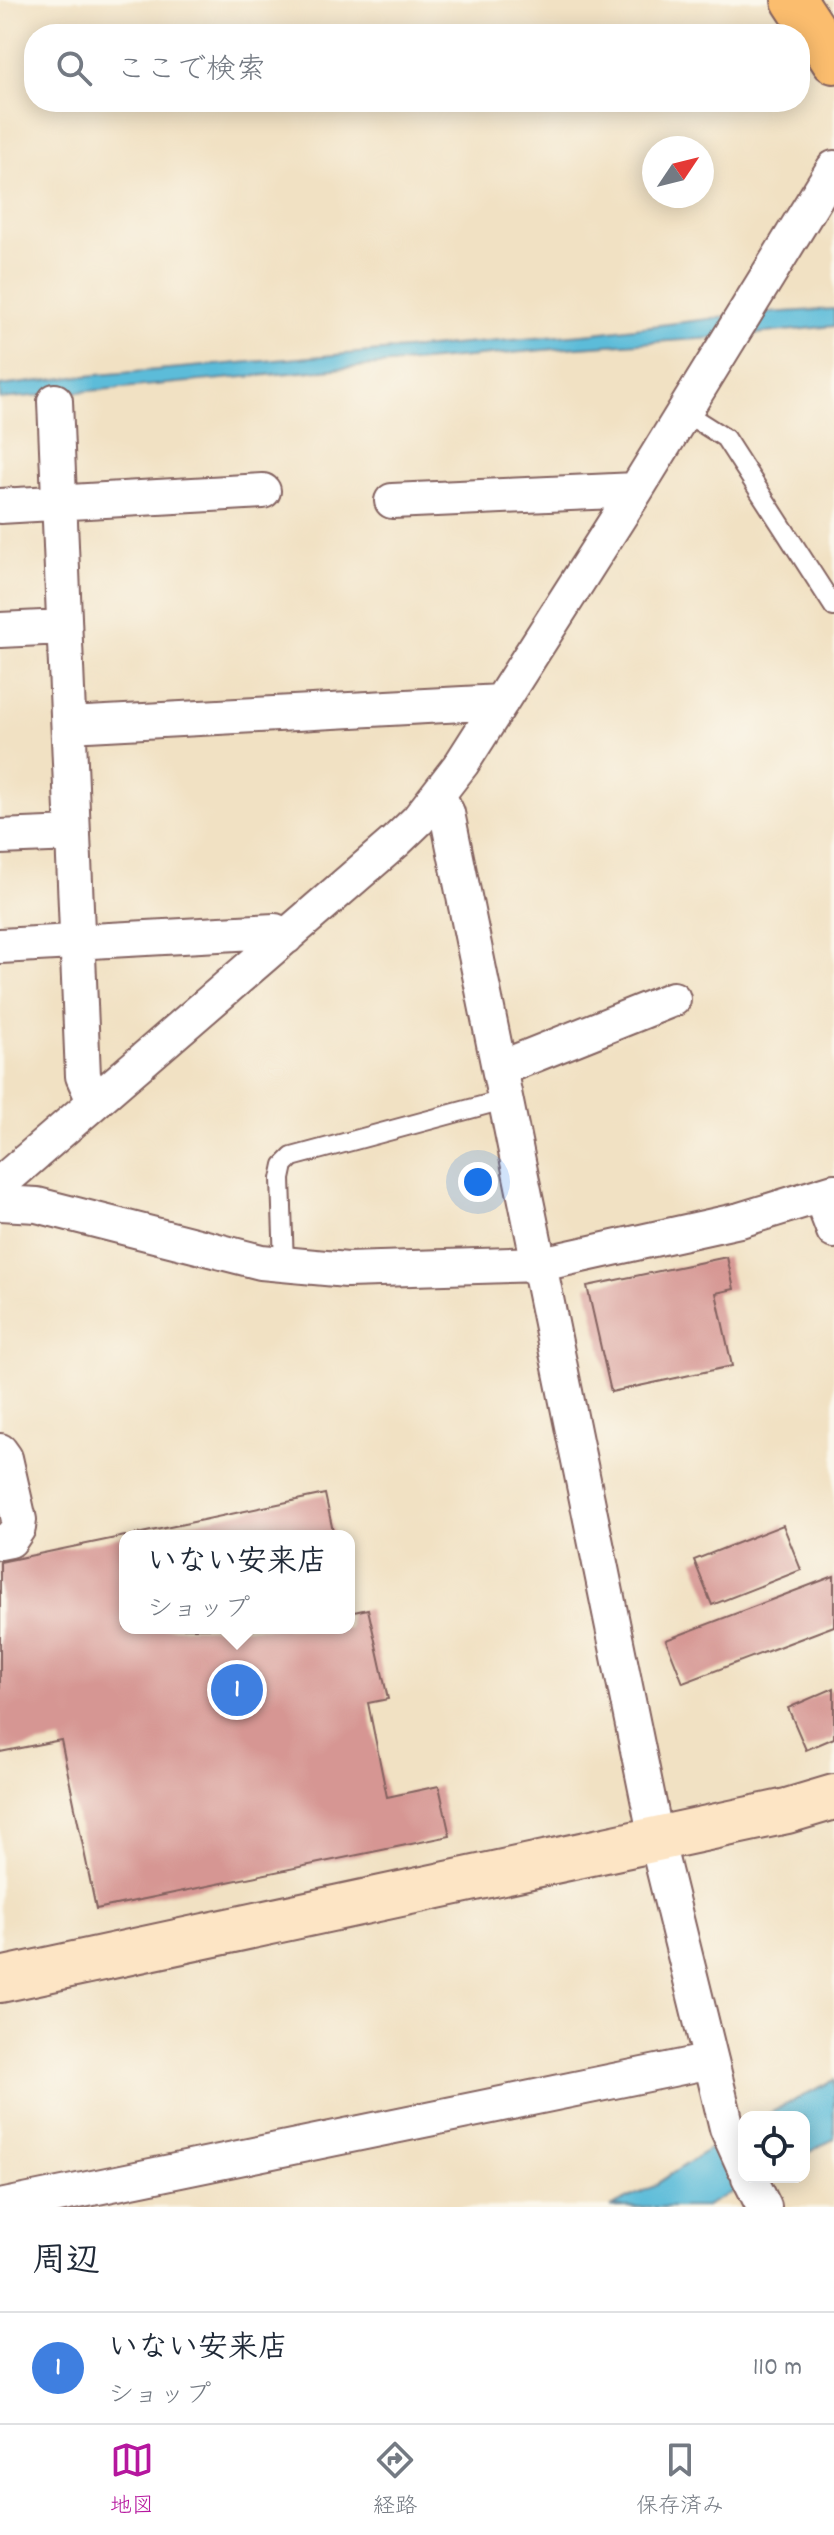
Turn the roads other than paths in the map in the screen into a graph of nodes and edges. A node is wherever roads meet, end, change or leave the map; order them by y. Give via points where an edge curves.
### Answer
1 (794, 0) edge
2 (810, 24) edge
3 (810, 24) edge
4 (834, 61) edge
5 (834, 168) edge
6 (55, 401) dead end
7 (684, 412) junction
8 (636, 490) junction
9 (263, 491) dead end
10 (392, 501) dead end
11 (59, 502) junction
12 (0, 506) edge
13 (834, 607) edge
14 (64, 627) junction
15 (0, 630) edge
16 (501, 702) junction
17 (69, 725) junction
18 (438, 795) junction
19 (73, 834) junction
20 (0, 837) edge
21 (286, 937) junction
22 (77, 942) junction
23 (0, 946) edge
24 (673, 999) dead end
25 (504, 1083) junction
26 (94, 1101) junction
27 (0, 1184) edge
28 (828, 1194) edge
29 (0, 1203) edge
30 (834, 1231) edge
31 (284, 1264) junction
32 (541, 1264) junction
33 (0, 1451) edge
34 (0, 1542) edge
35 (834, 1797) edge
36 (656, 1838) junction
37 (0, 1980) edge
38 (711, 2061) junction
39 (753, 2184) edge
40 (0, 2207) edge

1 - 3 highway
2 - 4 highway
5 - 7 street
6 - 11 street
7 - 8 street
7 - 13 lane via 725,438
8 - 10 street
8 - 16 street
9 - 11 street
11 - 12 street
11 - 14 street
14 - 15 street
14 - 17 street
16 - 17 street
16 - 18 street
17 - 19 street
18 - 21 street via 395,842
18 - 25 street via 447,813
19 - 20 street
19 - 22 street
21 - 22 street via 275,931
21 - 26 street
22 - 23 street
22 - 26 street via 83,1076
24 - 25 street
25 - 31 lane via 292,1157 281,1179
25 - 32 street
26 - 27 street
28 - 30 street
28 - 32 street via 740,1220
29 - 31 street via 37,1205
31 - 32 street via 347,1270
32 - 36 street
33 - 34 street via 19,1520 10,1540
35 - 36 street
36 - 37 street
36 - 38 street
38 - 39 street via 727,2128
38 - 40 street

